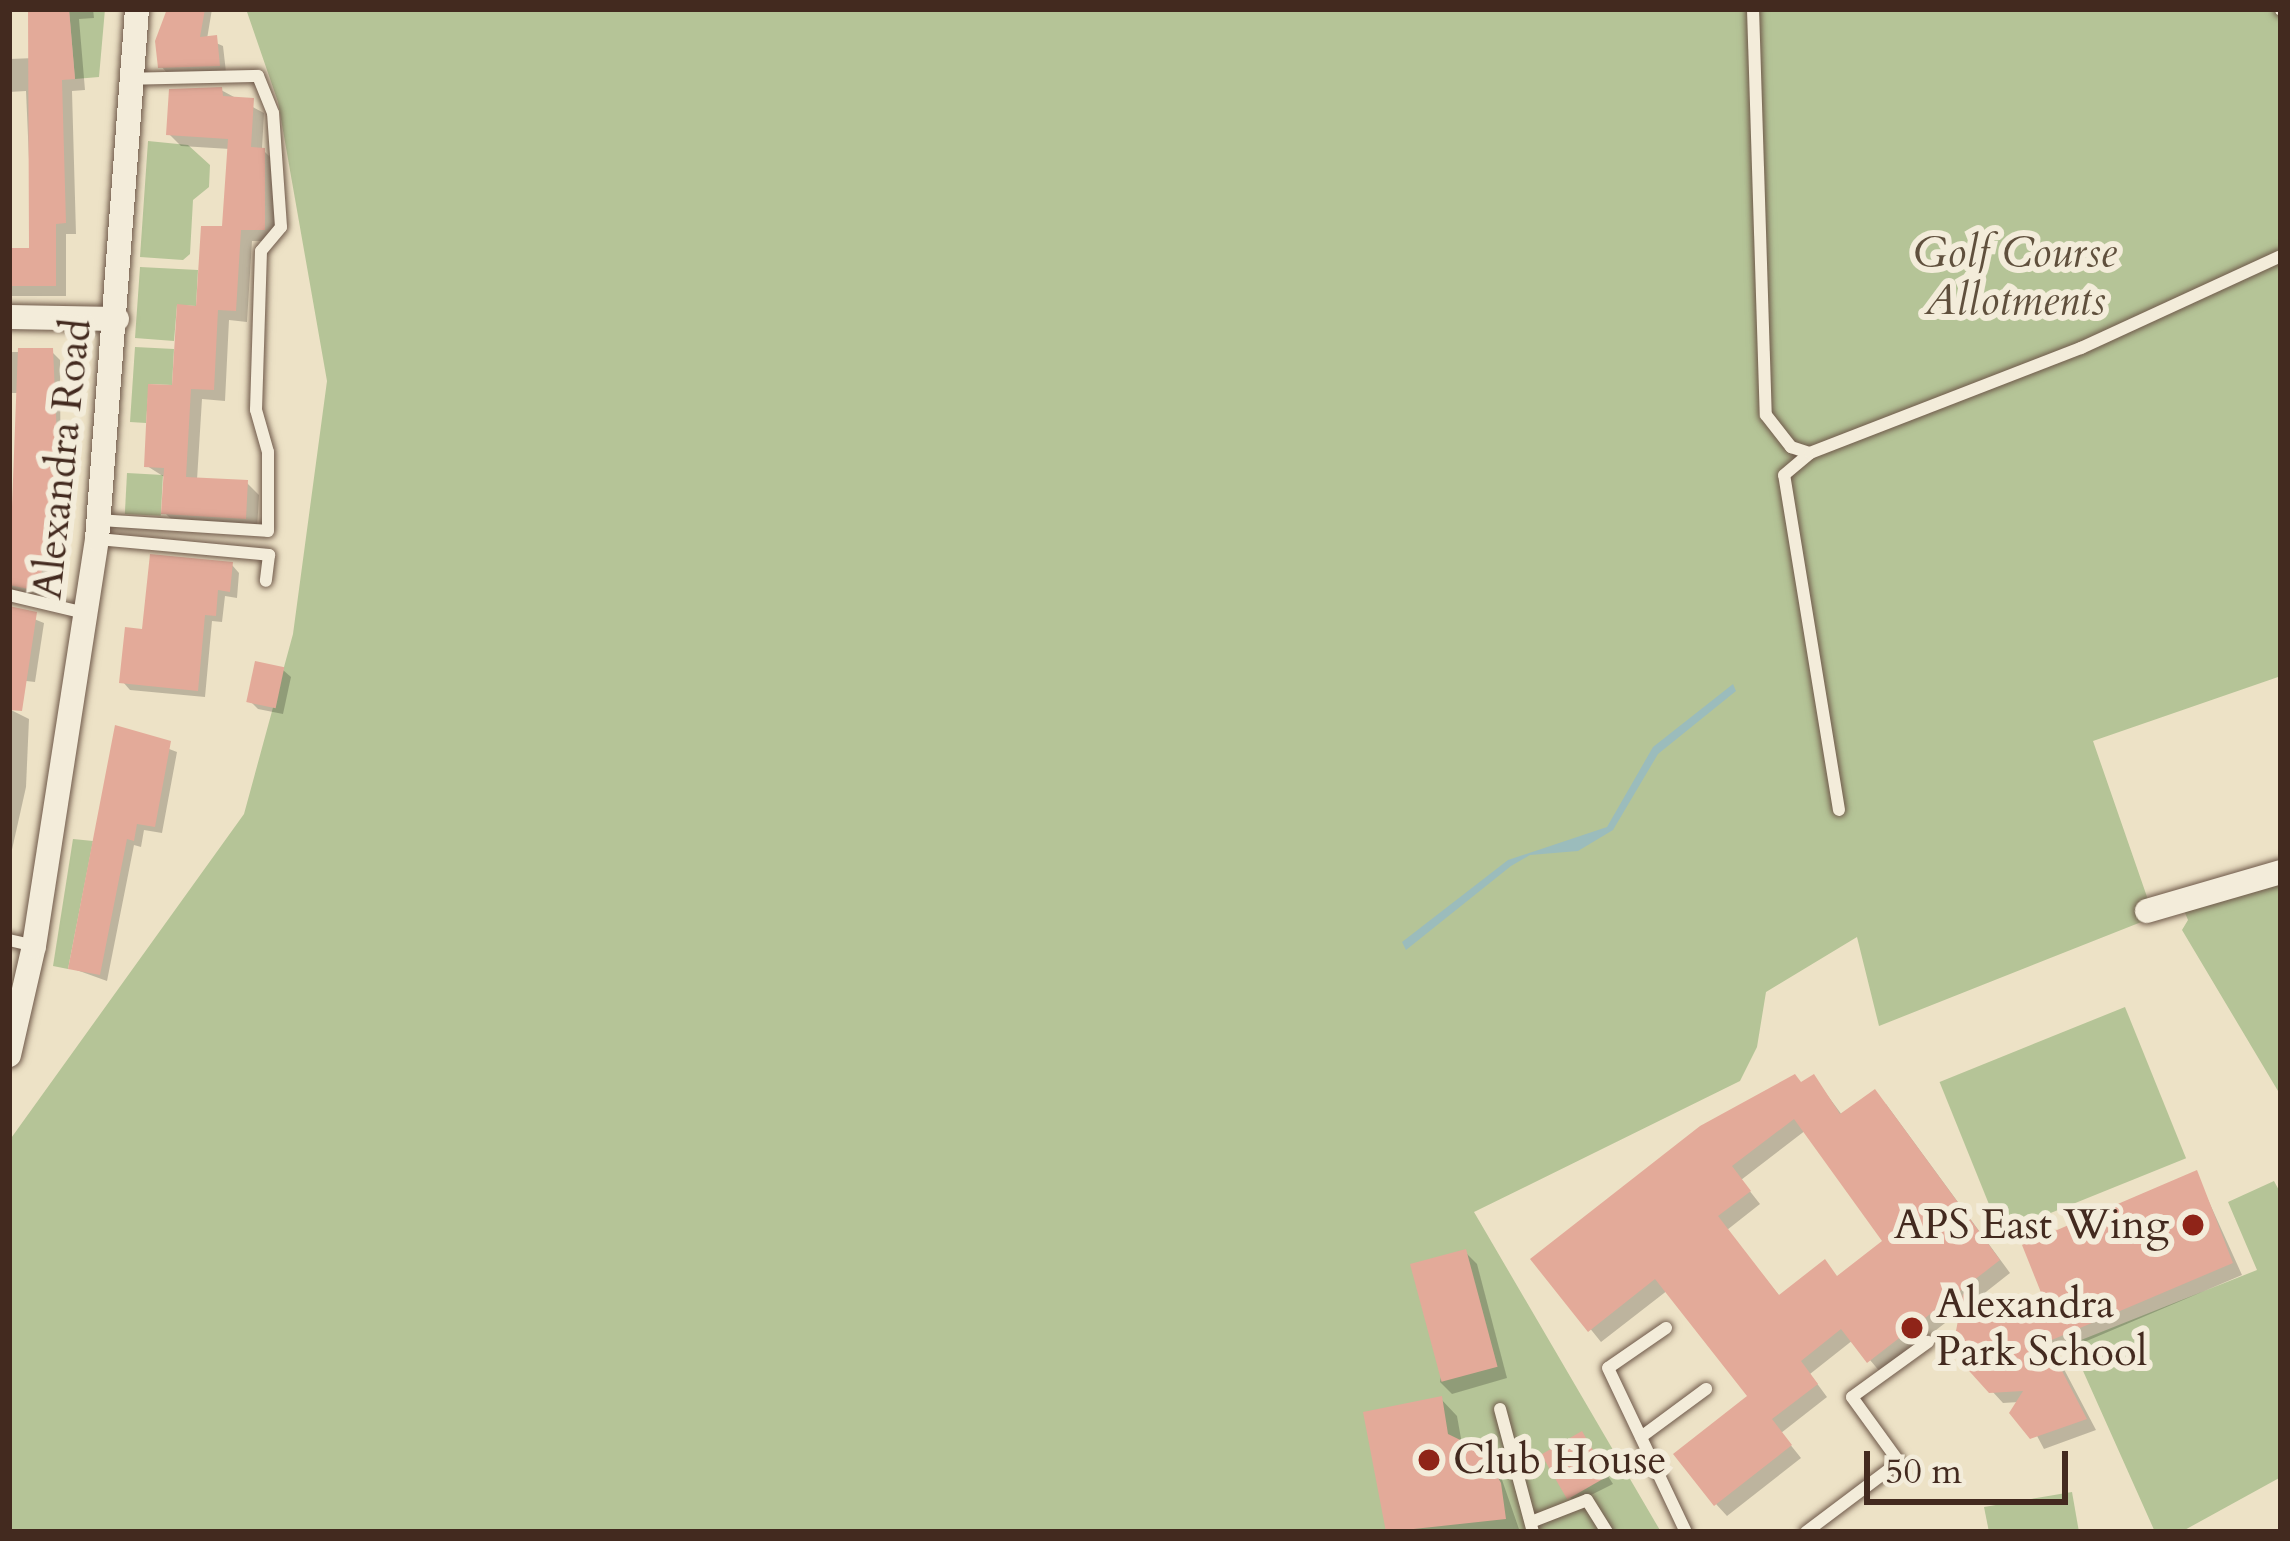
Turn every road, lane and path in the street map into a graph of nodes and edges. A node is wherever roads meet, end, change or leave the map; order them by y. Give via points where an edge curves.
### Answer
1 (137, 9) edge
2 (1753, 9) edge
3 (127, 80) junction
4 (2281, 256) edge
5 (9, 316) edge
6 (117, 320) junction
7 (1810, 453) junction
8 (98, 529) junction
9 (266, 580) dead end
10 (9, 596) edge
11 (86, 614) junction
12 (1838, 810) dead end
13 (2281, 872) edge
14 (2146, 911) dead end
15 (9, 940) edge
16 (34, 946) junction
17 (10, 1046) edge
18 (1666, 1328) dead end
19 (1928, 1342) dead end
20 (1706, 1389) dead end
21 (1500, 1409) dead end
22 (1641, 1437) junction
23 (1532, 1527) edge
24 (1607, 1532) edge
25 (1686, 1532) edge
26 (1806, 1532) edge

1 - 3 street, Alexandra Road
2 - 7 lane via 1766,416 1791,447
3 - 6 street, Alexandra Road
3 - 8 lane via 258,76 273,113 281,227 261,250 256,410 268,452 268,531
4 - 7 lane via 2081,348
5 - 6 street
6 - 8 street, Alexandra Road
7 - 12 lane via 1781,486
8 - 9 lane via 268,555
8 - 11 street, Alexandra Road
10 - 11 lane
11 - 16 street, Alexandra Road
13 - 14 street
15 - 16 lane
16 - 17 street, Alexandra Road
18 - 22 lane via 1608,1369
19 - 26 lane via 1852,1397 1900,1462
20 - 22 lane
21 - 23 lane
22 - 25 lane
23 - 24 lane via 1587,1500

